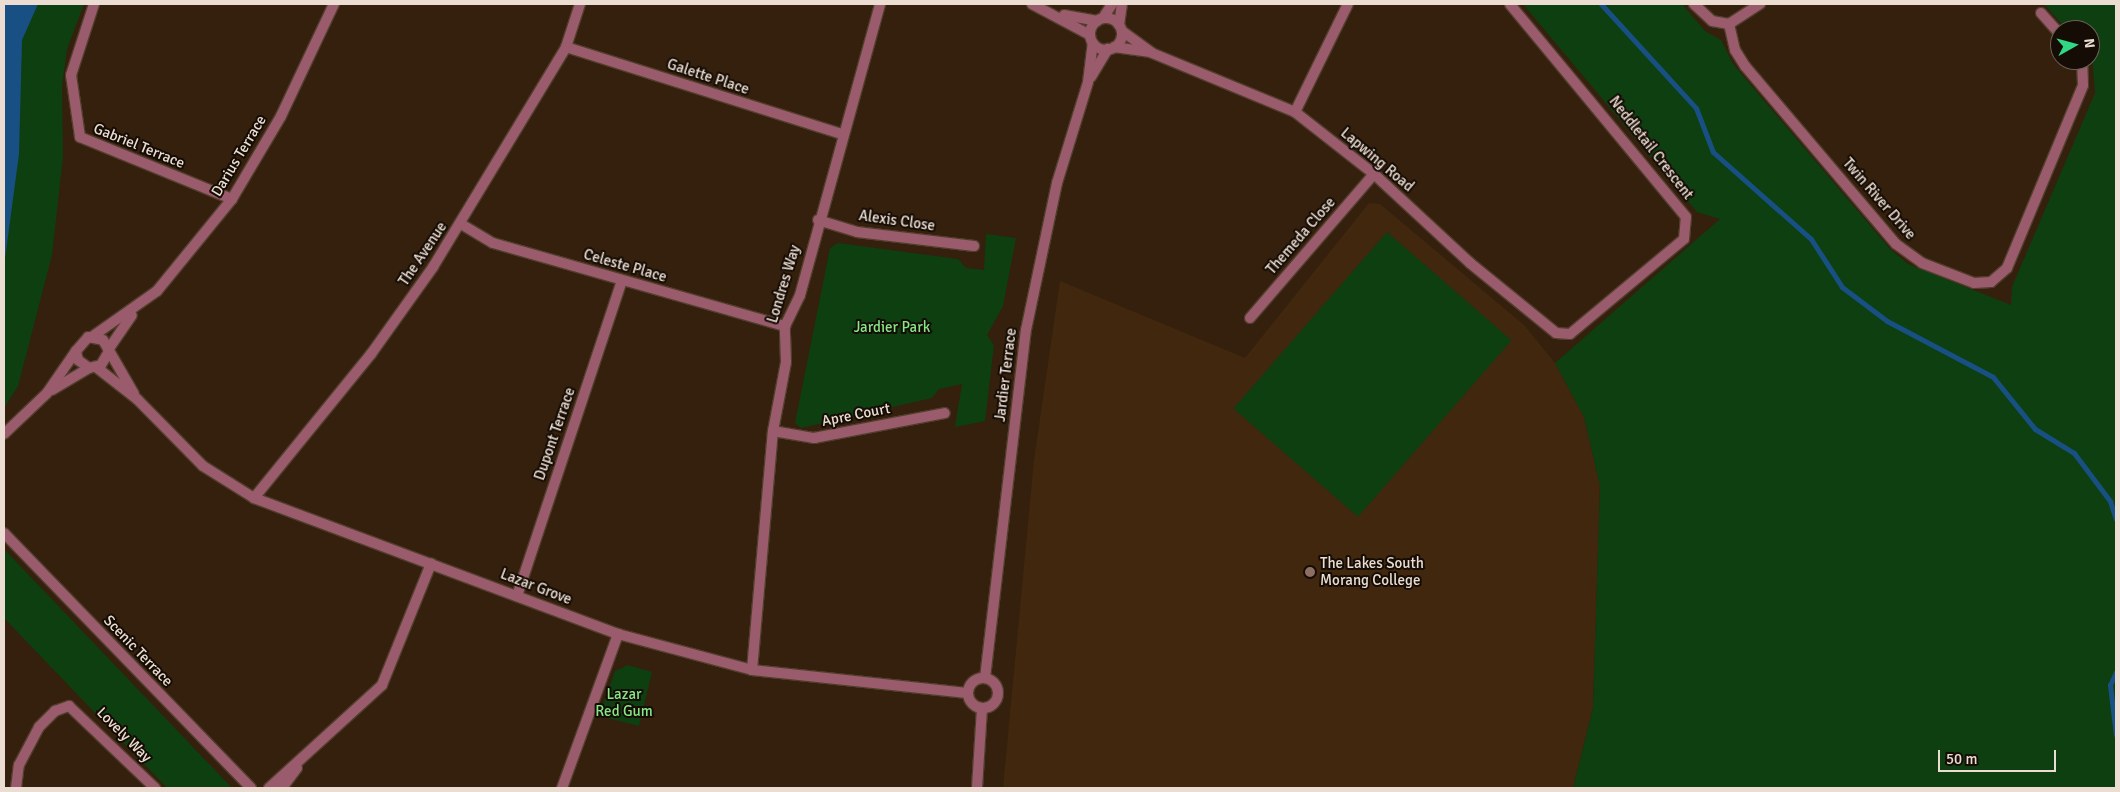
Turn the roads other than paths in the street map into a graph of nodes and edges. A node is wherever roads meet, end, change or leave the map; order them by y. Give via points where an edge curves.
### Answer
1 (94, 4) edge
2 (334, 4) edge
3 (580, 4) edge
4 (880, 4) edge
5 (1032, 4) edge
6 (1112, 4) edge
7 (1122, 4) edge
8 (1348, 4) edge
9 (1510, 4) edge
10 (1694, 4) edge
11 (1760, 4) edge
12 (1058, 14) junction
13 (2041, 14) dead end
14 (1100, 19) junction
15 (2050, 23) edge
16 (1729, 24) junction
17 (1120, 28) junction
18 (1092, 39) junction
19 (566, 47) junction
20 (1111, 48) junction
21 (1152, 53) junction
22 (2082, 70) edge
23 (1088, 82) junction
24 (1295, 112) junction
25 (842, 134) junction
26 (1374, 174) junction
27 (232, 199) junction
28 (818, 220) junction
29 (461, 224) junction
30 (974, 246) dead end
31 (622, 281) junction
32 (141, 304) junction
33 (1250, 318) dead end
34 (785, 326) junction
35 (1556, 333) joint
36 (92, 336) junction
37 (76, 351) junction
38 (108, 351) junction
39 (93, 368) junction
40 (48, 393) junction
41 (137, 399) junction
42 (945, 413) dead end
43 (773, 431) junction
44 (4, 434) edge
45 (254, 498) junction
46 (4, 533) edge
47 (431, 564) junction
48 (517, 596) junction
49 (618, 634) junction
50 (752, 670) junction
51 (985, 678) junction
52 (967, 693) junction
53 (982, 708) junction
54 (301, 761) junction
55 (16, 788) edge
56 (155, 788) edge
57 (251, 788) edge
58 (269, 788) edge
59 (282, 788) edge
60 (562, 788) edge
61 (977, 788) edge

1 - 27 street, Gabriel Terrace via 71,75 80,137
2 - 27 street, Darius Terrace via 281,116
3 - 19 street, The Avenue
4 - 25 street, Londres Way
5 - 12 street
6 - 14 street
7 - 17 street
8 - 24 street
9 - 35 street, Neddletail Crescent via 1617,128 1686,217 1688,228 1684,239 1580,328 1570,334
10 - 16 street via 1712,21
11 - 16 street
12 - 14 street, Lapwing Road
12 - 18 street, Lapwing Road
13 - 15 street
14 - 17 street, Lapwing Road
14 - 18 street, Jardier Terrace
16 - 22 street, Twin River Drive via 1735,50 1745,66 1896,244 1922,263 1980,284 1998,278 2007,268 2083,85
17 - 20 street, Jardier Terrace
17 - 21 street, Lapwing Road
18 - 20 street, Lapwing Road
18 - 23 street, Jardier Terrace
19 - 25 street, Galette Place
19 - 29 street, The Avenue
20 - 21 street, Lapwing Road
20 - 23 street, Jardier Terrace
21 - 24 street, Lapwing Road
23 - 51 street, Jardier Terrace via 1057,183 1026,330
24 - 26 street, Lapwing Road
25 - 28 street, Londres Way
26 - 33 street, Themeda Close
26 - 35 street, Lapwing Road via 1470,263
27 - 32 street, Darius Terrace via 186,259
28 - 30 street, Alexis Close via 857,232
28 - 34 street, Londres Way via 800,295
29 - 31 street, Celeste Place via 483,239
29 - 45 street, The Avenue via 370,354
31 - 34 street, Celeste Place
31 - 48 street, Dupont Terrace
32 - 36 street, Darius Terrace
32 - 38 street, Darius Terrace
34 - 43 street, Londres Way via 786,362
36 - 37 street via 80,342
36 - 38 street via 102,340
37 - 39 street via 81,364
37 - 40 street
38 - 39 street
38 - 41 street, Lazar Grove
39 - 40 street
39 - 41 street, Lazar Grove
40 - 44 street
41 - 45 street, Lazar Grove via 203,466
42 - 43 street, Apre Court via 814,438
43 - 50 street, Londres Way
45 - 47 street, Lazar Grove
46 - 57 street, Scenic Terrace
47 - 48 street, Lazar Grove
47 - 54 street via 382,685
48 - 49 street, Lazar Grove
49 - 50 street, Lazar Grove
49 - 60 street
50 - 52 street, Lazar Grove
51 - 52 street via 974,681
51 - 53 street via 995,684 998,694 994,703
52 - 53 street via 972,703
53 - 61 street
54 - 58 street
54 - 59 street
55 - 56 street, Lovely Way via 19,765 40,727 55,711 69,706

